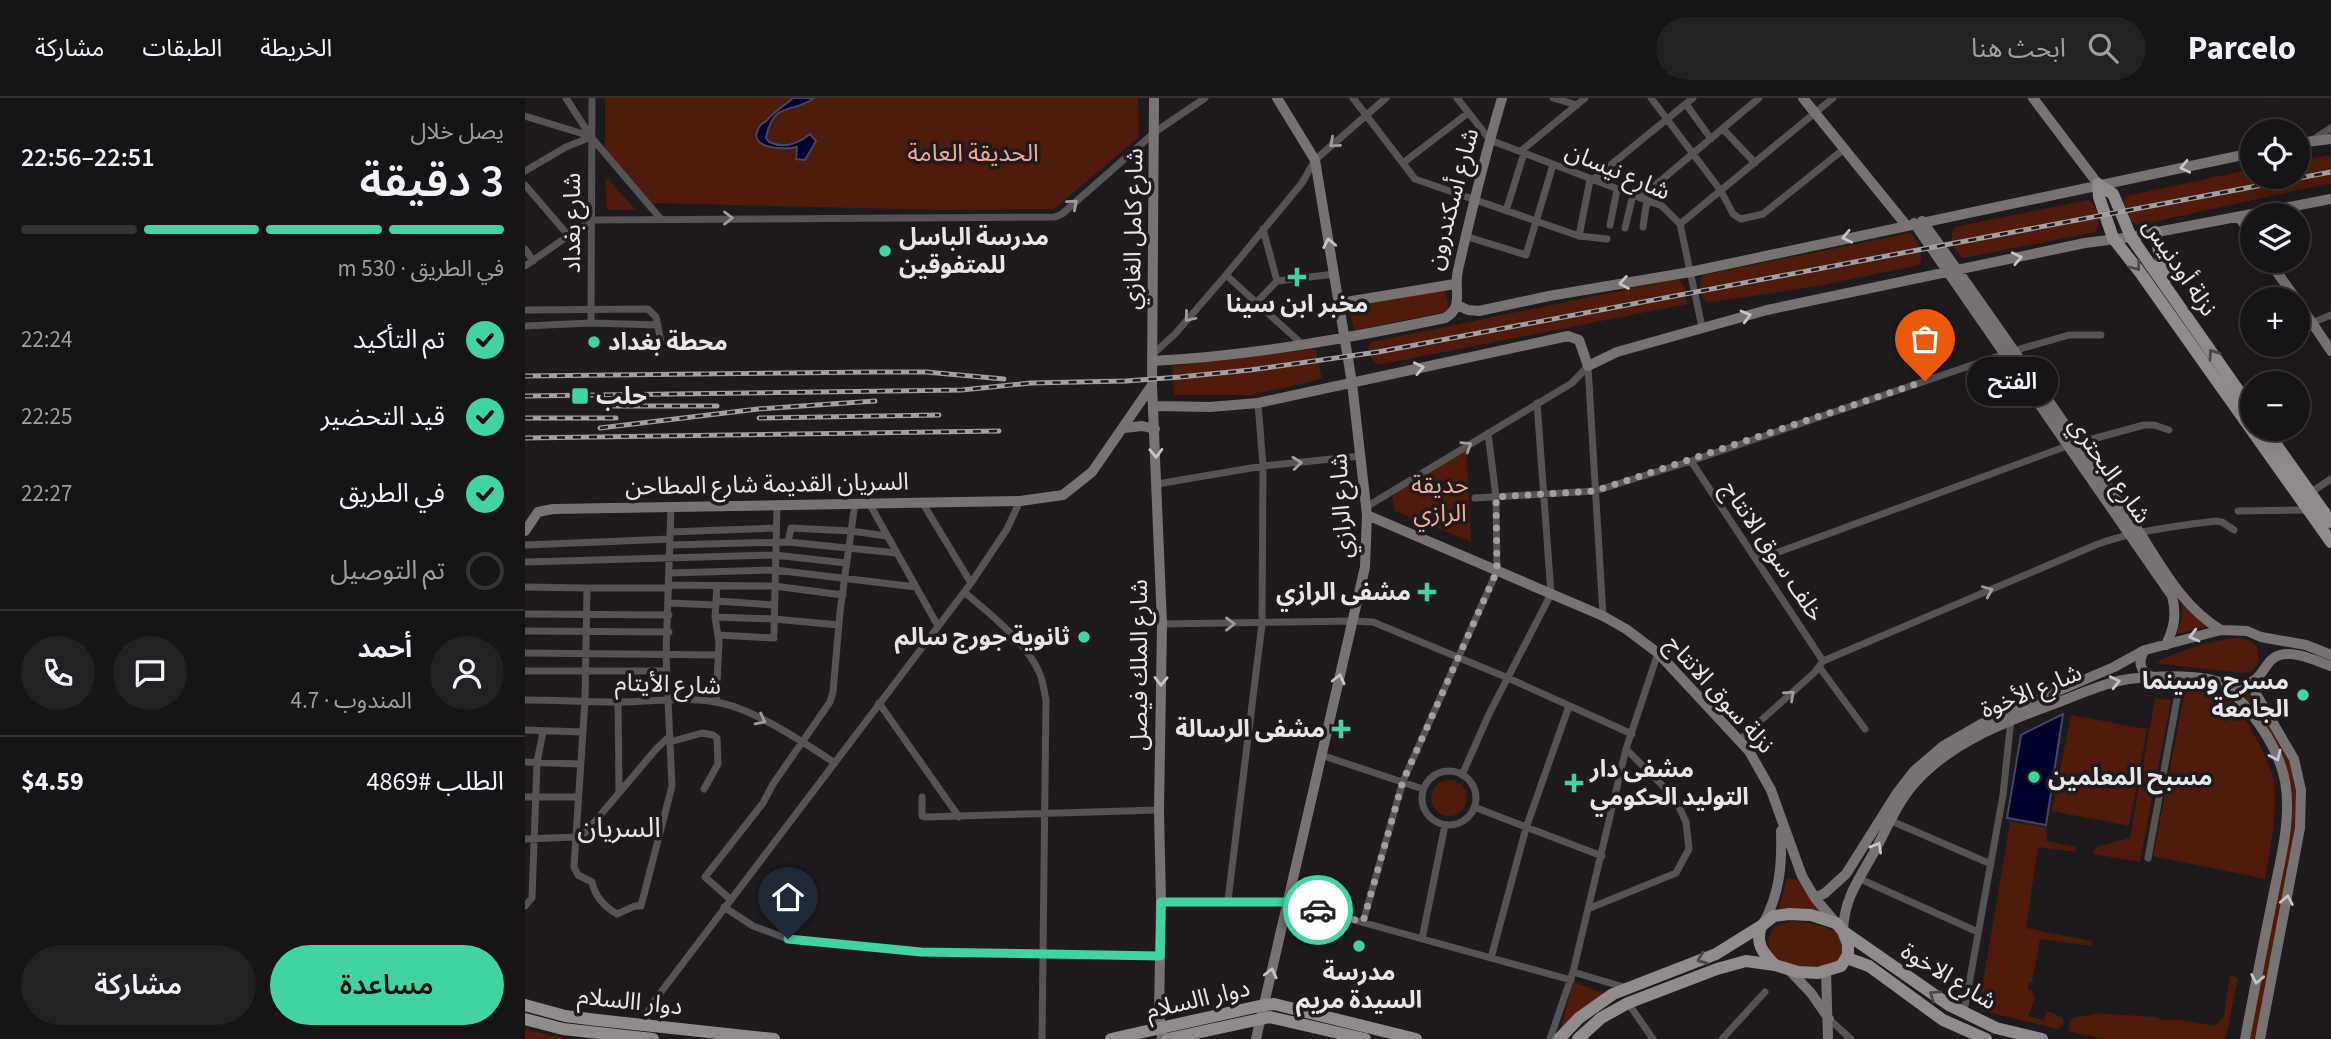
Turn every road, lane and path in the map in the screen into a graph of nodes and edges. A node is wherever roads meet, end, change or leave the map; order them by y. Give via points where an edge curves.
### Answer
1 (566, 98) edge
2 (592, 98) edge
3 (1154, 98) edge
4 (1205, 98) edge
5 (1353, 98) edge
6 (1386, 98) edge
7 (1457, 98) edge
8 (1502, 98) edge
9 (1553, 98) edge
10 (1585, 98) edge
11 (1651, 98) edge
12 (1693, 98) edge
13 (1803, 98) edge
14 (1833, 98) edge
15 (2033, 98) edge
16 (1280, 99) edge
17 (1757, 99) edge
18 (1577, 104) junction
19 (1686, 104) junction
20 (1468, 113) junction
21 (1815, 113) junction
22 (1366, 115) junction
23 (525, 116) edge
24 (1666, 120) junction
25 (2331, 128) edge
26 (1723, 129) junction
27 (1155, 132) junction
28 (591, 137) junction
29 (1711, 139) junction
30 (2331, 139) edge
31 (1490, 140) junction
32 (2312, 140) joint
33 (1844, 149) junction
34 (1523, 152) junction
35 (1694, 154) junction
36 (2240, 155) edge
37 (1315, 160) junction
38 (1402, 163) junction
39 (1755, 163) junction
40 (1553, 165) junction
41 (525, 171) edge
42 (1590, 180) junction
43 (2098, 184) junction
44 (525, 185) edge
45 (1617, 190) junction
46 (1721, 191) junction
47 (1640, 198) junction
48 (1474, 199) junction
49 (2331, 199) edge
50 (1506, 211) junction
51 (2239, 217) joint
52 (660, 218) junction
53 (591, 220) junction
54 (1535, 222) junction
55 (1914, 223) junction
56 (1680, 224) junction
57 (1610, 225) dead end
58 (1643, 227) dead end
59 (1625, 228) dead end
60 (1263, 229) junction
61 (2155, 232) junction
62 (568, 235) junction
63 (1465, 236) junction
64 (1579, 236) junction
65 (2131, 237) junction
66 (2112, 238) junction
67 (1607, 239) dead end
68 (525, 249) edge
69 (533, 261) junction
70 (525, 266) edge
71 (1954, 271) junction
72 (1690, 272) junction
73 (1335, 274) junction
74 (1226, 275) junction
75 (1277, 281) junction
76 (1455, 284) junction
77 (2168, 289) junction
78 (1256, 303) junction
79 (1340, 303) junction
80 (1457, 305) junction
81 (591, 309) junction
82 (525, 310) edge
83 (2331, 315) edge
84 (2310, 320) edge
85 (591, 323) junction
86 (2312, 323) junction
87 (658, 325) junction
88 (525, 326) edge
89 (1702, 327) junction
90 (2101, 335) dead end
91 (1345, 339) junction
92 (661, 342) dead end
93 (1302, 344) junction
94 (2331, 351) edge
95 (2008, 353) junction
96 (1153, 357) junction
97 (1588, 366) junction
98 (1352, 383) junction
99 (1152, 385) junction
100 (2240, 393) edge
101 (1258, 403) junction
102 (1537, 403) junction
103 (1155, 406) junction
104 (1124, 428) junction
105 (1155, 429) junction
106 (2169, 430) dead end
107 (1488, 433) junction
108 (2273, 441) edge
109 (2072, 444) junction
110 (1361, 456) junction
111 (1691, 461) junction
112 (1263, 466) junction
113 (2331, 479) edge
114 (1157, 484) junction
115 (1595, 491) junction
116 (1543, 493) junction
117 (2310, 494) junction
118 (1496, 497) junction
119 (1475, 498) dead end
120 (1020, 501) junction
121 (922, 502) junction
122 (855, 503) junction
123 (869, 503) junction
124 (777, 505) junction
125 (671, 507) junction
126 (2309, 510) junction
127 (1367, 511) junction
128 (2238, 511) dead end
129 (2331, 522) edge
130 (776, 528) junction
131 (2234, 530) dead end
132 (525, 531) edge
133 (851, 531) junction
134 (2136, 535) junction
135 (887, 536) junction
136 (670, 539) junction
137 (2331, 541) edge
138 (775, 542) junction
139 (788, 542) junction
140 (525, 545) edge
141 (848, 548) junction
142 (897, 553) junction
143 (775, 555) junction
144 (670, 559) junction
145 (1757, 560) junction
146 (525, 562) edge
147 (846, 563) junction
148 (775, 570) junction
149 (1497, 571) junction
150 (670, 573) junction
151 (844, 579) junction
152 (971, 583) junction
153 (717, 586) junction
154 (774, 586) junction
155 (525, 587) edge
156 (669, 587) junction
157 (916, 587) junction
158 (587, 588) junction
159 (964, 592) junction
160 (1551, 593) junction
161 (843, 595) junction
162 (669, 603) junction
163 (716, 603) junction
164 (774, 605) junction
165 (525, 614) edge
166 (586, 615) junction
167 (669, 615) junction
168 (1603, 616) junction
169 (715, 617) junction
170 (774, 619) junction
171 (1353, 621) junction
172 (1162, 624) junction
173 (1262, 624) junction
174 (839, 625) junction
175 (937, 626) junction
176 (2221, 629) junction
177 (525, 631) edge
178 (585, 632) junction
179 (669, 632) junction
180 (718, 635) junction
181 (2261, 637) junction
182 (2166, 645) junction
183 (2145, 650) junction
184 (525, 653) edge
185 (1658, 653) junction
186 (585, 654) junction
187 (666, 655) junction
188 (718, 655) junction
189 (2331, 655) edge
190 (1458, 658) junction
191 (2270, 662) junction
192 (1822, 665) junction
193 (2331, 666) edge
194 (525, 671) edge
195 (667, 671) junction
196 (586, 672) junction
197 (2153, 677) junction
198 (2181, 677) junction
199 (1508, 678) junction
200 (2221, 682) junction
201 (2253, 682) junction
202 (525, 699) edge
203 (668, 699) junction
204 (585, 700) junction
205 (618, 702) junction
206 (716, 702) junction
207 (879, 703) junction
208 (1569, 706) junction
209 (2011, 716) junction
210 (1865, 729) dead end
211 (525, 730) edge
212 (583, 732) junction
213 (543, 733) junction
214 (1632, 734) junction
215 (670, 739) junction
216 (1739, 740) junction
217 (802, 741) junction
218 (1626, 749) junction
219 (1321, 754) junction
220 (525, 762) edge
221 (537, 762) junction
222 (835, 763) junction
223 (580, 764) junction
224 (1462, 775) junction
225 (1403, 781) junction
226 (704, 789) dead end
227 (1423, 789) junction
228 (619, 794) junction
229 (525, 797) edge
230 (536, 797) junction
231 (578, 797) junction
232 (922, 797) dead end
233 (1474, 807) junction
234 (1159, 810) junction
235 (1045, 815) junction
236 (959, 817) junction
237 (1887, 819) junction
238 (1781, 822) junction
239 (1445, 825) junction
240 (1526, 828) junction
241 (576, 837) junction
242 (525, 839) edge
243 (535, 839) junction
244 (1602, 856) junction
245 (2148, 858) dead end
246 (1991, 863) junction
247 (1780, 876) junction
248 (1802, 876) junction
249 (1860, 879) junction
250 (529, 881) edge
251 (1815, 898) junction
252 (730, 899) junction
253 (1228, 900) junction
254 (1161, 902) junction
255 (1289, 902) junction
256 (525, 906) edge
257 (724, 907) junction
258 (1590, 908) junction
259 (1363, 922) junction
260 (1761, 926) junction
261 (1840, 927) junction
262 (1978, 932) junction
263 (1422, 939) junction
264 (1043, 954) junction
265 (1160, 956) junction
266 (1491, 958) junction
267 (1847, 958) junction
268 (1775, 965) junction
269 (1789, 969) junction
270 (1826, 971) junction
271 (1572, 976) junction
272 (1627, 988) junction
273 (1765, 992) dead end
274 (1628, 1003) junction
275 (525, 1005) edge
276 (1264, 1005) junction
277 (1964, 1012) junction
278 (525, 1019) edge
279 (1261, 1019) junction
280 (1829, 1019) junction
281 (646, 1024) junction
282 (1323, 1034) edge
283 (1164, 1036) edge
284 (1982, 1038) edge
285 (653, 1039) edge
286 (774, 1039) edge
287 (1042, 1039) edge
288 (1111, 1039) edge
289 (1256, 1039) edge
290 (1365, 1039) edge
291 (1416, 1039) edge
292 (1550, 1039) edge
293 (1559, 1039) edge
294 (1578, 1039) edge
295 (1653, 1039) edge
296 (1722, 1039) edge
297 (1828, 1039) edge
298 (1851, 1039) edge
299 (2042, 1039) edge
300 (2245, 1039) edge
301 (2260, 1039) edge

1 - 28 street
2 - 28 street, شارع بغداد
3 - 27 main road, شارع كامل الغازي
4 - 27 street
5 - 22 street
6 - 22 street
7 - 20 street
8 - 31 main road, شارع أسكندرون
9 - 18 street
10 - 18 street
11 - 24 street
12 - 19 street
13 - 21 main road
14 - 21 street
15 - 43 main road
16 - 37 main road, شارع الرازي
17 - 26 street
18 - 34 street
19 - 24 street
19 - 29 street
20 - 31 street
20 - 38 street
21 - 33 main road
21 - 39 street
22 -> 37 street
22 - 38 street
23 - 28 street
24 - 35 street
24 - 42 street
25 - 32 street
26 - 29 street
26 - 39 street
52 -> 27 street via 1055,217
27 - 96 main road, شارع كامل الغازي
28 - 41 street
28 - 52 street
28 - 53 street, شارع بغداد
29 - 35 street
30 - 32 main road
31 - 34 street, شارع نيسان
31 - 48 main road, شارع أسكندرون
33 - 46 street via 1759,216 1737,217
33 - 55 main road
34 - 40 street, شارع نيسان
34 - 50 street
35 - 46 street
35 - 47 street
36 -> 43 main road
37 - 60 street
73 -> 37 main road, شارع الرازي
38 - 48 street via 1415,179
39 - 46 street
40 - 42 street, شارع نيسان
40 - 54 street
42 - 45 street, شارع نيسان
42 - 64 street
43 - 55 main road
43 - 65 main road, نزلة أودنيس via 2113,194
43 - 66 main road
44 - 62 street
45 - 47 street, شارع نيسان
45 - 57 street
46 - 56 street
47 - 56 street, شارع نيسان via 1663,206
47 - 58 street
47 - 59 street
48 - 50 street
48 - 63 main road, شارع أسكندرون
49 - 51 main road
50 - 54 street
51 - 61 main road
52 - 53 street
53 - 62 street
53 - 81 street, شارع بغداد
54 - 63 street via 1526,255
54 - 64 street
55 - 71 main road
55 -> 72 main road
56 - 72 street, شارع نيسان
60 - 74 street
60 - 75 street
61 - 65 main road
61 - 77 main road
62 - 69 street
63 - 76 main road, شارع أسكندرون
64 - 67 street
65 - 66 main road
65 - 77 main road, نزلة أودنيس
71 -> 66 main road
66 -> 126 main road
68 - 69 street
69 - 70 street
89 -> 71 main road
71 - 95 main road
72 -> 80 main road via 1479,311
72 - 89 street, شارع نيسان
73 - 75 street
73 - 79 main road, شارع الرازي
74 - 78 street
74 -> 96 street
75 - 78 street
76 - 79 main road, شارع أسكندرون
76 - 80 main road
100 -> 77 main road, نزلة أودنيس
78 - 93 street
79 - 91 main road, شارع الرازي
80 - 91 main road via 1445,318
81 - 82 street
81 - 85 street, شارع بغداد
81 - 87 street via 648,309
83 - 86 street
84 - 86 main road
85 - 87 street
85 - 88 street
86 - 94 main road
87 - 92 street
89 - 97 main road
90 - 95 street via 2069,335
91 - 93 main road
91 - 98 main road, شارع الرازي
93 - 96 main road
95 - 109 main road
95 - 111 street
96 - 99 main road, شارع الملك فيصل
98 -> 97 main road via 1568,336 1579,340
97 - 102 street via 1572,383
97 - 115 street
98 - 101 main road
98 - 110 main road, شارع الرازي
99 - 103 main road, شارع الملك فيصل
99 - 104 main road
101 - 103 main road
101 - 112 street
102 - 107 street
102 - 116 street
103 - 105 main road, شارع الملك فيصل
104 - 105 main road
104 - 120 main road, السريان القديمة شارع المطاحن via 1092,472 1063,495
105 -> 114 main road, شارع الملك فيصل
106 - 109 street via 2144,425
107 - 118 street
127 -> 107 street
108 - 117 main road
109 - 134 main road
109 - 145 street
112 -> 110 street
110 - 127 main road, شارع الرازي
111 - 115 street
111 - 145 street, خلف سوق الانتاج
112 - 114 street
112 - 173 street
113 - 117 street
114 - 172 main road, شارع الملك فيصل
115 - 116 street
115 - 168 street
116 - 118 street
116 - 160 street
117 - 129 main road
118 - 119 street
118 - 149 street
120 - 121 main road, السريان القديمة شارع المطاحن
120 - 152 street
121 - 123 main road, السريان القديمة شارع المطاحن
121 - 152 street
122 - 123 main road, السريان القديمة شارع المطاحن
122 - 124 main road, السريان القديمة شارع المطاحن
122 - 133 street
123 - 135 street
124 - 125 main road, السريان القديمة شارع المطاحن
124 - 130 street
125 - 132 main road, السريان القديمة شارع المطاحن via 546,510 538,512
125 - 136 street
126 - 128 street
126 - 137 main road
127 - 149 main road, نزلة سوق الانتاج
127 - 171 main road, شارع الرازي via 1366,567
130 - 136 street
130 - 138 street
131 - 134 street via 2215,521
133 - 135 street
133 - 139 street via 791,528
133 - 141 street
134 - 176 main road, شارع البحتري via 2186,603
134 - 182 main road, شارع البحتري via 2172,596 2175,621
192 -> 134 street via 2098,544
135 - 142 street
136 - 138 street
136 - 140 street
136 - 144 street
138 - 139 street
138 - 143 street
139 - 141 street
141 - 142 street
141 - 147 street
142 - 157 street
143 - 144 street
143 - 147 street
143 - 148 street
144 - 146 street
144 - 150 street
145 - 192 street, خلف سوق الانتاج
147 - 151 street
148 - 150 street
148 - 151 street
148 - 154 street
149 - 160 main road, نزلة سوق الانتاج
149 - 190 street
150 - 156 street
151 - 157 street
151 - 161 street
152 - 159 street
153 - 154 street
153 - 156 street
153 - 163 street
154 - 161 street
154 - 164 street
155 - 158 street
156 - 158 street
156 - 162 street
157 - 175 street
158 - 166 street
159 - 175 street
159 - 235 street via 1007,630 1039,672 1045,699
160 - 168 main road, نزلة سوق الانتاج
160 - 199 street
161 - 174 street
162 - 163 street
162 - 167 street
163 - 164 street
163 - 169 street
164 - 170 street
165 - 166 street
166 - 167 street
166 - 178 street
167 - 179 street
168 - 185 main road, نزلة سوق الانتاج
169 - 170 street
169 - 180 street
170 - 174 street
170 - 180 street via 774,635
171 - 173 street
171 - 190 street via 1373,622
219 -> 171 main road, شارع الرازي
172 -> 173 street
172 -> 234 main road, شارع الملك فيصل
173 - 253 street
174 - 217 street via 830,702
175 - 207 street
176 - 181 main road, شارع الأخوة
176 -> 182 main road, شارع الأخوة
177 - 178 street
178 - 179 street
178 - 186 street
179 - 187 street
180 - 188 street
181 - 189 main road, شارع الأخوة
181 - 191 main road
182 - 183 main road, شارع الأخوة
183 - 197 main road via 2141,666
183 - 209 main road, شارع الأخوة
184 - 186 street
185 - 214 street
185 - 216 main road, نزلة سوق الانتاج
186 - 187 street
186 - 196 street
187 - 188 street
187 - 195 street
188 - 206 street
190 - 199 street
190 - 225 street
191 - 193 main road via 2276,656 2291,655
191 - 201 main road
192 - 210 street, خلف سوق الانتاج
216 -> 192 street
194 - 196 street
195 - 196 street
195 - 203 street
196 - 204 street
197 - 198 main road, شارع الأخوة
209 -> 197 main road, شارع الأخوة via 2099,686
198 - 200 main road, شارع الأخوة
198 - 245 street
199 - 208 street
199 - 224 street
200 - 201 main road, شارع الأخوة
200 -> 300 main road via 2273,747 2286,784 2286,827
301 -> 201 main road via 2300,828 2301,790 2294,759
202 - 204 street, شارع الأيتام
203 - 205 street, شارع الأيتام
203 - 206 street, شارع الأيتام
203 - 215 street
204 - 205 street, شارع الأيتام
204 - 212 street
205 - 228 street
206 -> 217 street, شارع الأيتام
207 - 222 street
207 - 236 street
208 - 214 street
208 - 240 street
209 - 237 main road, شارع الأخوة via 1947,754
209 - 246 street
211 - 213 street
212 - 213 street
212 - 223 street
213 - 221 street
214 - 218 street
215 - 226 street via 702,733 717,738 718,764
215 - 228 street
215 - 241 street via 673,786 641,906 617,914 608,908 592,882 578,875 574,867
216 - 238 main road, نزلة سوق الانتاج via 1766,779
217 - 222 street, شارع الأيتام
217 - 252 street via 763,803 705,877
218 - 244 street
218 - 258 street via 1675,799 1686,822 1689,849 1676,873
219 - 225 street
219 - 255 main road, شارع الرازي
220 - 221 street
221 - 223 street
221 - 230 street
222 - 252 street
223 - 231 street
224 - 227 street via 1453,771 1435,775
224 - 233 street via 1473,788
225 - 227 street
225 - 259 street
227 - 239 street via 1427,815
228 - 241 street via 593,826
229 - 230 street
230 - 231 street
230 - 243 street
231 - 241 street
232 - 236 street via 922,816
233 - 239 street via 1462,822
233 - 240 street
234 - 235 street
234 - 254 main road, شارع الملك فيصل
235 - 236 street
235 - 264 street
237 - 246 street
249 -> 237 main road, شارع الأخوة
237 - 251 main road, شارع الأخوة via 1846,874
238 - 247 main road
238 - 248 main road, نزلة سوق الانتاج
239 - 263 street
240 - 244 street
240 - 266 street
241 - 243 street
242 - 243 street
243 - 250 street
244 - 258 street
246 - 262 street
247 - 248 main road
247 - 260 main road
248 - 251 main road, نزلة سوق الانتاج
249 - 261 main road, شارع الأخوة via 1849,896
249 - 262 street
250 - 256 street via 532,898
251 - 261 main road, نزلة سوق الانتاج
252 - 257 street
253 - 254 street
253 - 255 street
254 - 265 main road, شارع الملك فيصل
255 - 259 street
276 -> 255 main road, شارع الرازي
257 - 264 street via 753,926 788,939 921,952
257 - 281 street via 652,1004
258 - 271 street
259 - 263 street
260 - 261 main road via 1774,916 1789,914 1811,915
260 - 268 main road via 1761,949
260 -> 272 main road via 1716,954
261 - 267 main road via 1848,944
277 -> 261 main road, شارع الاخوة
262 - 277 street
263 - 266 street
264 - 265 street
264 - 287 street
265 - 283 main road, شارع الملك فيصل via 1159,1012
266 - 271 street
267 - 270 main road via 1841,966
267 - 284 main road via 1869,966 1943,1020
268 - 269 main road
268 - 274 main road via 1745,961
269 - 270 main road
269 - 280 main road
270 - 280 main road
271 - 272 street
271 - 292 street
272 - 293 main road via 1579,1018
273 - 296 street
274 - 294 main road via 1601,1018
274 - 295 street
275 - 281 main road, دوار االسلام via 565,1016
276 - 279 main road, شارع الرازي
276 - 283 main road, دوار االسلام
276 - 291 main road, دوار االسلام
277 - 299 main road, شارع الاخوة via 1996,1028
278 - 285 main road via 563,1029
279 - 282 main road via 1270,1017
279 - 283 main road
279 - 289 main road, شارع الرازي
280 - 297 main road
280 - 298 street
281 - 286 main road, دوار االسلام
282 - 290 main road
283 - 288 main road, دوار االسلام

